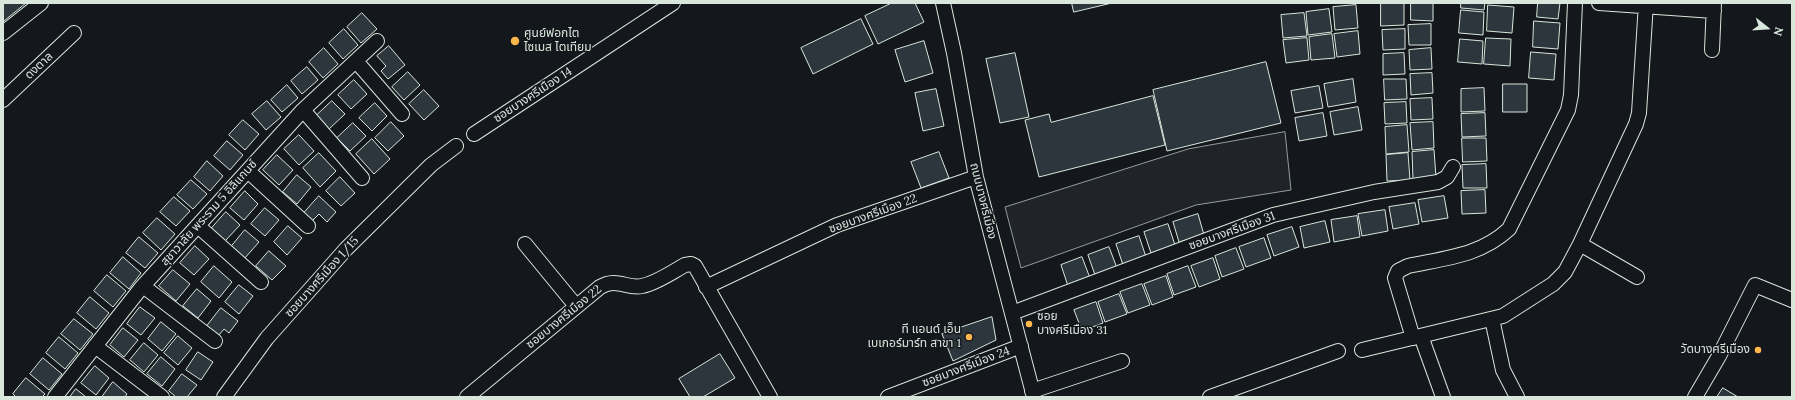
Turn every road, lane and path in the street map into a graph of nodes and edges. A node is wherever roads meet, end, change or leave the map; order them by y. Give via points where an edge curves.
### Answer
1 (41, 3) edge
2 (673, 3) edge
3 (943, 3) edge
4 (1575, 3) edge
5 (1599, 3) edge
6 (1646, 5) edge
7 (1714, 7) edge
8 (74, 32) dead end
9 (3, 33) edge
10 (377, 41) dead end
11 (1712, 50) dead end
12 (356, 61) junction
13 (3, 100) edge
14 (303, 110) junction
15 (402, 114) dead end
16 (474, 134) dead end
17 (456, 146) dead end
18 (1453, 167) dead end
19 (248, 171) junction
20 (976, 177) junction
21 (362, 178) dead end
22 (198, 226) junction
23 (308, 226) dead end
24 (525, 244) dead end
25 (1580, 244) junction
26 (1637, 277) dead end
27 (261, 282) dead end
28 (143, 286) junction
29 (706, 287) junction
30 (1792, 300) edge
31 (576, 306) junction
32 (1012, 313) junction
33 (1492, 319) junction
34 (1417, 337) junction
35 (215, 341) dead end
36 (95, 346) junction
37 (1021, 346) junction
38 (1362, 350) dead end
39 (1338, 351) dead end
40 (1122, 361) dead end
41 (1033, 394) edge
42 (55, 397) edge
43 (162, 397) edge
44 (224, 397) edge
45 (467, 397) edge
46 (770, 397) edge
47 (888, 397) edge
48 (1210, 397) edge
49 (1443, 397) edge
50 (1517, 397) edge
51 (1695, 397) edge

1 - 9 street
2 - 16 street, ซอยบางศรีเมือง 14
3 - 20 street, ถนนบางศรีเมือง
4 - 34 street via 1571,95 1568,110 1509,229 1497,241 1477,250 1408,266 1398,271 1395,278
5 - 6 street
6 - 7 street
6 - 25 street via 1639,113 1636,124
7 - 11 street
8 - 13 street, ดงตาล
10 - 12 street, สุชาวาลัย พระราม 5 อิลิแกนซ์
12 - 14 street, สุชาวาลัย พระราม 5 อิลิแกนซ์
12 - 15 street
14 - 19 street, สุชาวาลัย พระราม 5 อิลิแกนซ์
14 - 21 street
17 - 44 street, ซอยบางศรีเมือง 1/15 via 431,166 340,255 267,338
18 - 32 street, ซอยบางศรีเมือง 31 via 1447,177 1438,182 1374,192 1273,216
19 - 22 street, สุชาวาลัย พระราม 5 อิลิแกนซ์
19 - 23 street
20 - 29 street, ซอยบางศรีเมือง 22 via 837,225
20 - 32 street, ถนนบางศรีเมือง
22 - 27 street
22 - 28 street, สุชาวาลัย พระราม 5 อิลิแกนซ์
24 - 31 street
25 - 26 street
25 - 33 street via 1565,272 1553,284 1503,316
28 - 35 street
28 - 36 street, สุชาวาลัย พระราม 5 อิลิแกนซ์
29 - 31 street, ซอยบางศรีเมือง 22 via 695,266 691,264 641,286 607,283
29 - 46 street, ซอยบางศรีเมือง 22
30 - 51 street via 1755,285
31 - 45 street, ซอยบางศรีเมือง 22
32 - 37 street, ถนนบางศรีเมือง
33 - 34 street
33 - 50 street via 1503,370
34 - 38 street
34 - 49 street
36 - 42 street, สุชาวาลัย พระราม 5 อิลิแกนซ์
36 - 43 street
37 - 41 street, ถนนบางศรีเมือง
37 - 47 street, ซอยบางศรีเมือง 24
39 - 48 street
40 - 41 street

